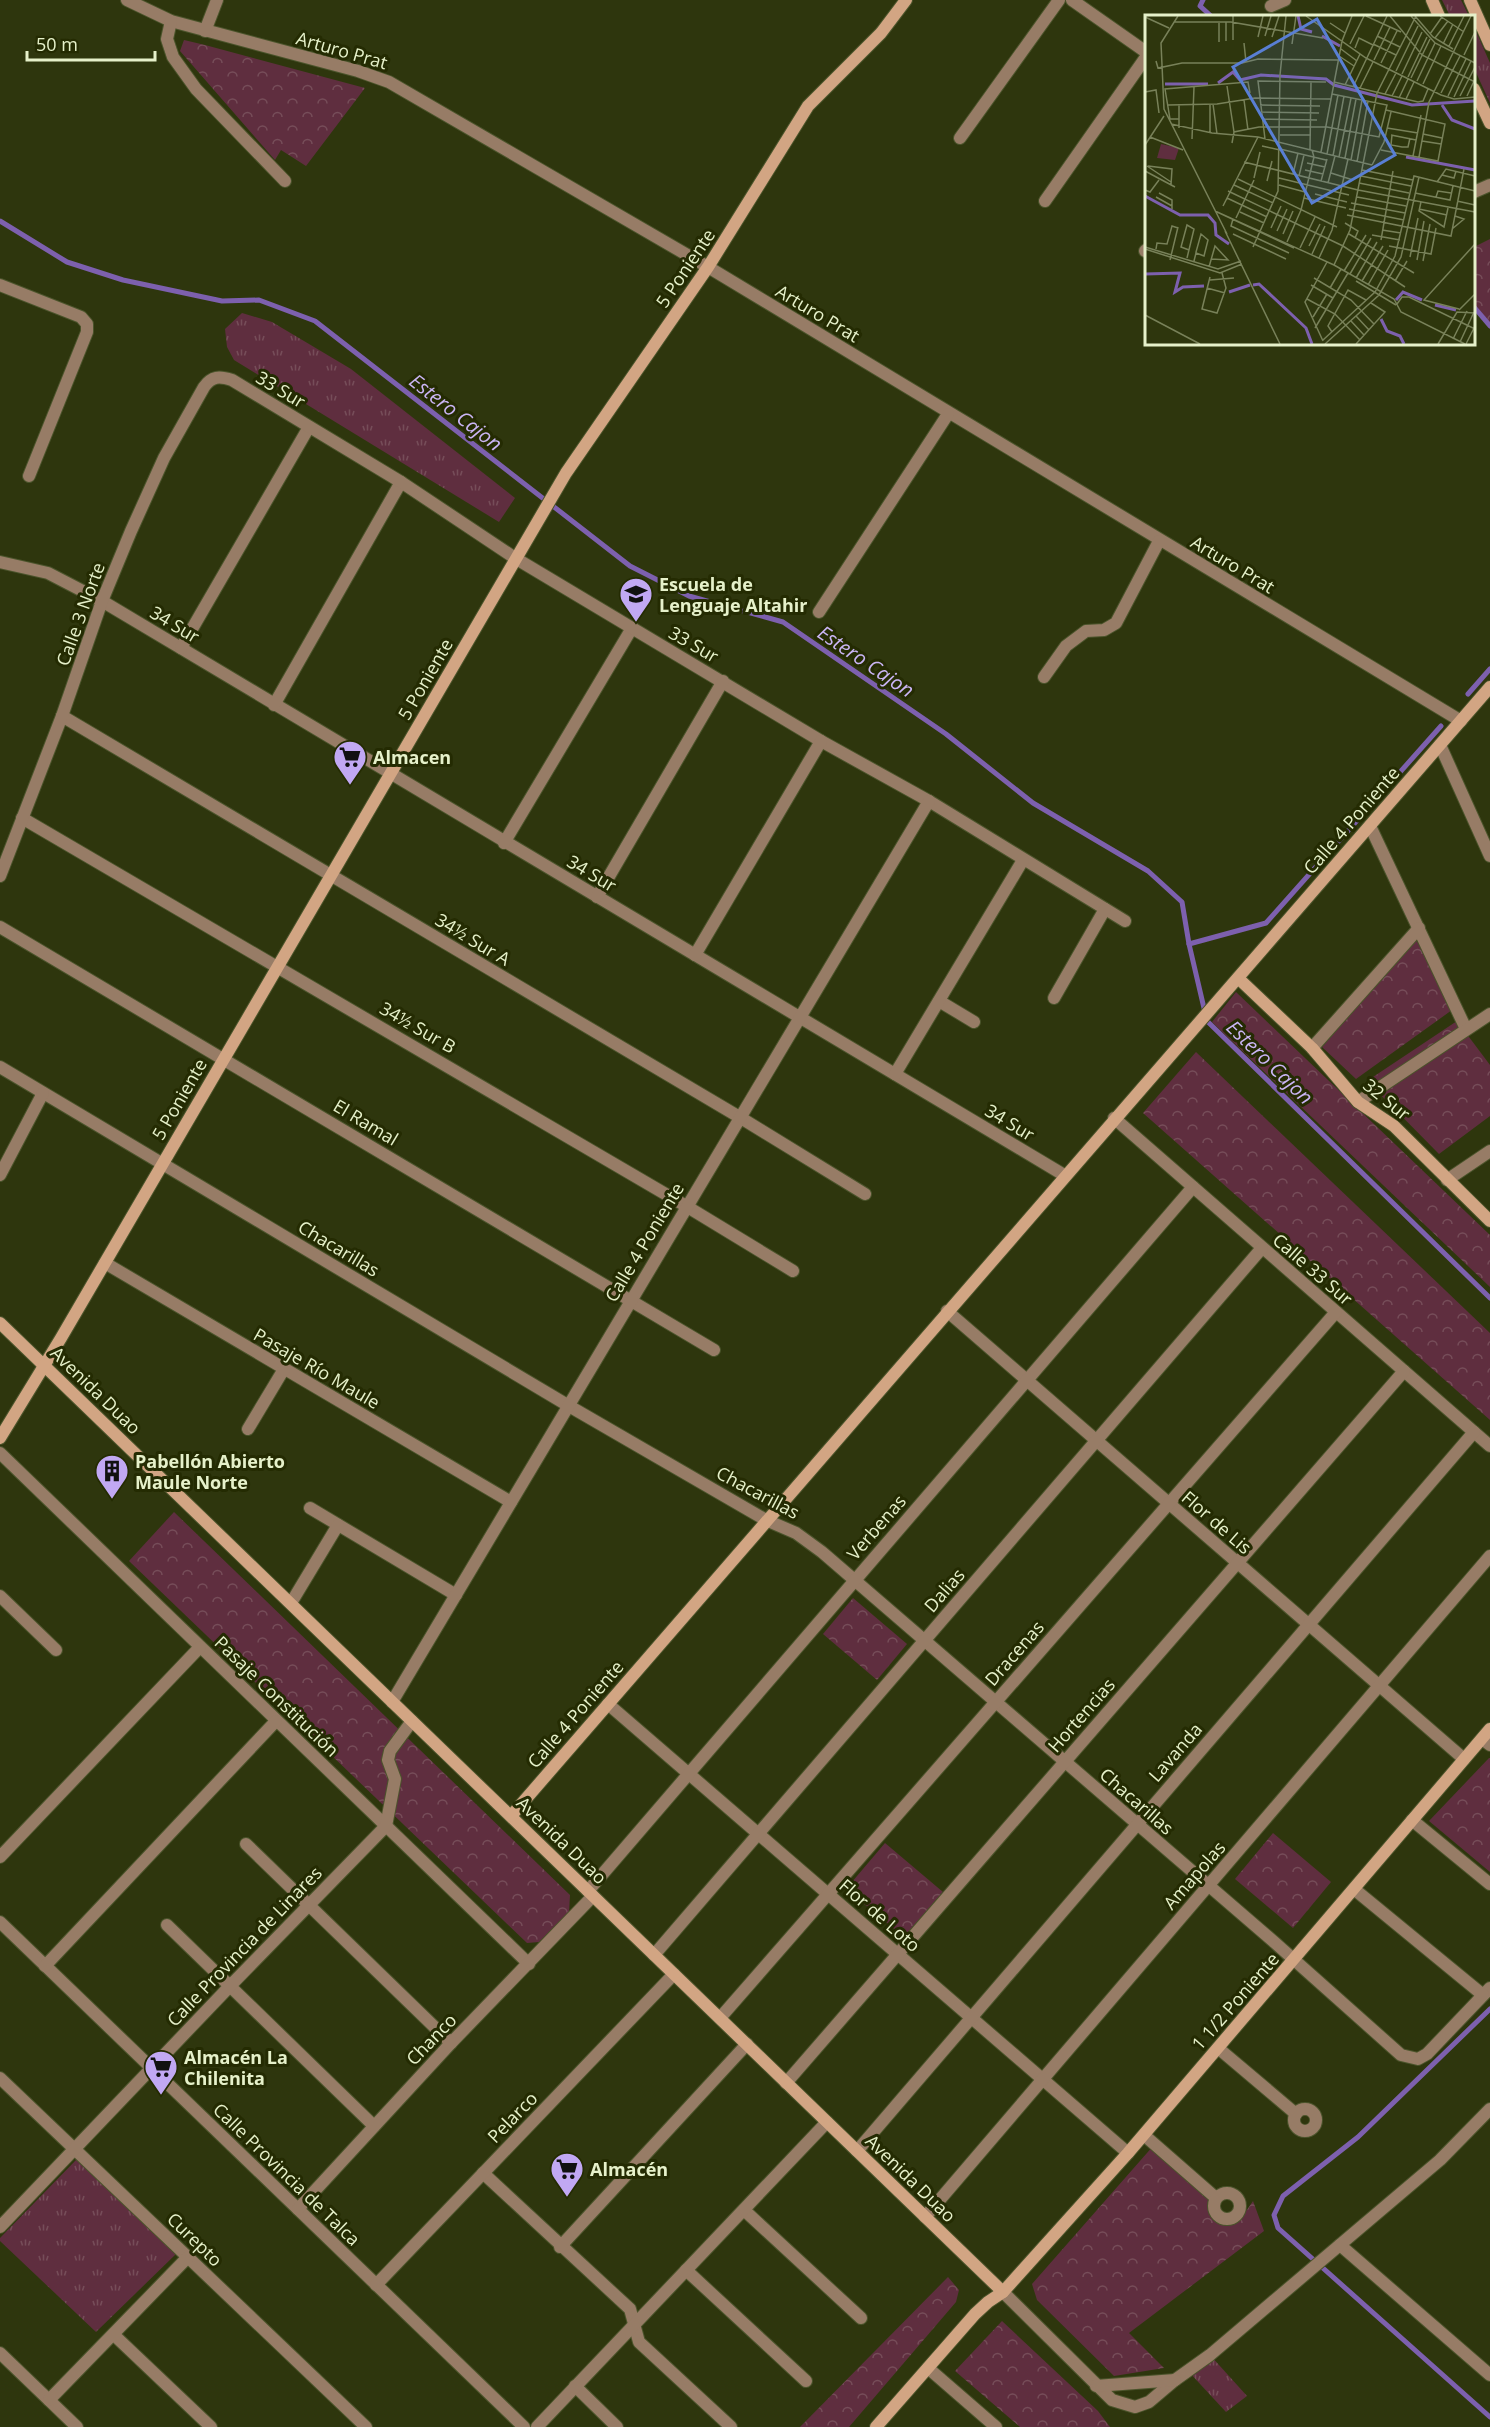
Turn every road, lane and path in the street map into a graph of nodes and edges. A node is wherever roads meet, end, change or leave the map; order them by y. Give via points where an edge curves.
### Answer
1 (127, 0) edge
2 (217, 0) edge
3 (906, 0) edge
4 (1059, 0) edge
5 (1072, 0) edge
6 (1285, 0) edge
7 (1432, 0) edge
8 (1470, 0) edge
9 (1271, 6) dead end
10 (1439, 15) edge
11 (171, 21) junction
12 (205, 31) junction
13 (1488, 37) edge
14 (1145, 53) edge
15 (1145, 55) edge
16 (1476, 102) edge
17 (1490, 123) edge
18 (960, 138) dead end
19 (285, 181) dead end
20 (1490, 185) edge
21 (1475, 191) edge
22 (1045, 201) dead end
23 (708, 267) junction
24 (0, 285) edge
25 (217, 377) joint
26 (948, 414) junction
27 (309, 426) junction
28 (29, 476) dead end
29 (402, 482) junction
30 (1159, 541) junction
31 (515, 558) junction
32 (0, 562) edge
33 (102, 601) junction
34 (819, 612) dead end
35 (632, 628) junction
36 (181, 648) junction
37 (1044, 677) dead end
38 (723, 681) junction
39 (1490, 687) edge
40 (274, 705) junction
41 (62, 716) junction
42 (1461, 721) junction
43 (821, 741) junction
44 (1440, 745) junction
45 (390, 775) junction
46 (929, 801) junction
47 (22, 818) junction
48 (1370, 826) junction
49 (504, 843) junction
50 (1490, 856) edge
51 (1023, 860) junction
52 (0, 876) edge
53 (331, 876) junction
54 (597, 897) junction
55 (1105, 909) junction
56 (1125, 921) dead end
57 (0, 927) edge
58 (1419, 928) junction
59 (694, 956) junction
60 (277, 965) junction
61 (1238, 978) junction
62 (1054, 998) dead end
63 (939, 1001) junction
64 (1490, 1014) edge
65 (800, 1018) junction
66 (974, 1022) dead end
67 (1466, 1029) junction
68 (1312, 1048) junction
69 (223, 1059) junction
70 (0, 1067) edge
71 (895, 1074) junction
72 (43, 1093) junction
73 (1358, 1102) junction
74 (741, 1118) junction
75 (1114, 1118) junction
76 (1490, 1151) edge
77 (162, 1165) junction
78 (0, 1174) edge
79 (1064, 1175) junction
80 (1447, 1180) junction
81 (1192, 1187) junction
82 (865, 1194) dead end
83 (686, 1206) junction
84 (1490, 1221) edge
85 (1262, 1248) junction
86 (105, 1263) junction
87 (793, 1271) dead end
88 (631, 1299) junction
89 (947, 1311) junction
90 (1336, 1312) junction
91 (0, 1323) edge
92 (714, 1350) dead end
93 (45, 1366) junction
94 (284, 1369) junction
95 (1404, 1371) junction
96 (1026, 1380) junction
97 (569, 1406) junction
98 (248, 1429) dead end
99 (1474, 1432) junction
100 (0, 1438) edge
101 (1096, 1440) junction
102 (1490, 1446) edge
103 (0, 1453) edge
104 (511, 1503) junction
105 (1169, 1503) junction
106 (310, 1508) dead end
107 (766, 1520) junction
108 (338, 1525) junction
109 (1490, 1556) edge
110 (1238, 1563) junction
111 (855, 1580) junction
112 (456, 1595) junction
113 (0, 1596) edge
114 (291, 1603) junction
115 (1309, 1624) junction
116 (925, 1640) junction
117 (200, 1647) junction
118 (56, 1650) dead end
119 (1380, 1685) junction
120 (392, 1702) junction
121 (996, 1702) junction
122 (608, 1704) junction
123 (276, 1721) junction
124 (412, 1721) junction
125 (1487, 1738) edge
126 (1464, 1759) junction
127 (1065, 1762) junction
128 (688, 1773) junction
129 (511, 1816) junction
130 (1412, 1820) junction
131 (1137, 1824) junction
132 (386, 1826) junction
133 (758, 1834) junction
134 (246, 1844) dead end
135 (0, 1857) edge
136 (1490, 1884) edge
137 (1208, 1886) junction
138 (1354, 1889) junction
139 (591, 1893) junction
140 (828, 1894) junction
141 (309, 1905) junction
142 (0, 1922) edge
143 (167, 1925) dead end
144 (898, 1954) junction
145 (654, 1955) junction
146 (1293, 1961) junction
147 (529, 1964) junction
148 (45, 1966) junction
149 (674, 1974) junction
150 (230, 1986) junction
151 (1487, 1991) edge
152 (971, 2017) junction
153 (720, 2018) junction
154 (451, 2043) junction
155 (747, 2044) junction
156 (1218, 2048) junction
157 (151, 2068) junction
158 (0, 2078) edge
159 (1043, 2079) junction
160 (786, 2083) junction
161 (1490, 2109) edge
162 (1296, 2114) dead end
163 (827, 2122) junction
164 (374, 2126) junction
165 (1144, 2135) junction
166 (75, 2150) junction
167 (857, 2151) junction
168 (1128, 2153) junction
169 (483, 2173) junction
170 (1216, 2198) dead end
171 (298, 2209) junction
172 (744, 2210) junction
173 (925, 2217) junction
174 (0, 2226) edge
175 (1340, 2245) junction
176 (561, 2247) junction
177 (188, 2258) junction
178 (686, 2270) junction
179 (376, 2285) junction
180 (1003, 2292) junction
181 (861, 2318) dead end
182 (635, 2324) junction
183 (114, 2335) junction
184 (0, 2353) edge
185 (928, 2368) junction
186 (1490, 2375) edge
187 (1175, 2380) junction
188 (806, 2381) dead end
189 (574, 2386) junction
190 (1096, 2386) junction
191 (50, 2400) junction
192 (77, 2427) edge
193 (211, 2427) edge
194 (366, 2427) edge
195 (524, 2427) edge
196 (537, 2427) edge
197 (617, 2427) edge
198 (731, 2427) edge
199 (876, 2427) edge
200 (996, 2427) edge

1 - 11 street, Arturo Prat
2 - 12 street
3 - 23 street, 5 Poniente via 880,33 808,106
4 - 18 street
5 - 14 street
6 - 9 street
7 - 10 street
8 - 13 street
11 - 12 street, Arturo Prat
11 - 19 street via 167,39 173,57 190,81
12 - 23 street, Arturo Prat via 376,76
15 - 22 street
16 - 17 street
20 - 21 street
23 - 26 street, Arturo Prat
23 - 31 street, 5 Poniente via 566,473
24 - 28 street via 81,317 87,324
25 - 27 street, 33 Sur via 232,380
25 - 33 street, Calle 3 Norte via 204,387 164,458
26 - 30 street, Arturo Prat
26 - 34 street
27 - 29 street, 33 Sur
27 - 36 street
29 - 31 street, 33 Sur
29 - 40 street
30 - 37 street via 1116,623 1104,630 1086,631 1066,645
30 - 42 street, Arturo Prat
31 - 35 street, 33 Sur
31 - 45 street, 5 Poniente
32 - 33 street, 34 Sur via 55,576
33 - 36 street, 34 Sur
33 - 41 street, Calle 3 Norte
35 - 38 street, 33 Sur
35 - 49 street
36 - 40 street, 34 Sur
38 - 43 street, 33 Sur
38 - 54 street
39 - 42 street, Calle 4 Poniente
40 - 45 street, 34 Sur
41 - 47 street, Calle 3 Norte
41 - 53 street, 34½ Sur A
42 - 44 street, Calle 4 Poniente
43 - 46 street, 33 Sur
43 - 59 street
44 - 48 street, Calle 4 Poniente
44 - 50 street
45 - 49 street, 34 Sur
45 - 53 street, 5 Poniente
46 - 51 street, 33 Sur
46 - 65 street, Calle 4 Poniente
47 - 52 street, Calle 3 Norte
47 - 60 street, 34½ Sur B
48 - 58 street
48 - 61 street, Calle 4 Poniente
49 - 54 street, 34 Sur
51 - 55 street, 33 Sur
51 - 63 street
53 - 60 street, 5 Poniente
53 - 74 street, 34½ Sur A
54 - 59 street, 34 Sur
55 - 56 street, 33 Sur
55 - 62 street
57 - 69 street, El Ramal
58 - 67 street
58 - 68 street
59 - 65 street, 34 Sur
60 - 69 street, 5 Poniente
60 - 83 street, 34½ Sur B
61 - 68 street, 32 Sur
61 - 75 street, Calle 4 Poniente
63 - 66 street
63 - 71 street
64 - 67 street
65 - 71 street, 34 Sur
65 - 74 street, Calle 4 Poniente
67 - 73 street
68 - 73 street, 32 Sur
69 - 77 street, 5 Poniente
69 - 88 street, El Ramal
70 - 72 street, Chacarillas
71 - 79 street, 34 Sur
72 - 77 street, Chacarillas
72 - 78 street
73 - 80 street, 32 Sur via 1394,1126
74 - 82 street, 34½ Sur A
74 - 83 street, Calle 4 Poniente
75 - 79 street, Calle 4 Poniente
75 - 81 street, Calle 33 Sur
76 - 80 street
77 - 86 street, 5 Poniente
77 - 97 street, Chacarillas
79 - 89 street, Calle 4 Poniente
80 - 84 street, 32 Sur
81 - 85 street, Calle 33 Sur
81 - 96 street, Verbenas
83 - 87 street, 34½ Sur B
83 - 88 street, Calle 4 Poniente
85 - 90 street, Calle 33 Sur
85 - 101 street, Dalias
86 - 93 street, 5 Poniente
86 - 94 street, Pasaje Río Maule
88 - 92 street, El Ramal
88 - 97 street, Calle 4 Poniente
89 - 96 street, Flor de Lis
89 - 107 street, Calle 4 Poniente
90 - 95 street, Calle 33 Sur
90 - 105 street, Dracenas
91 - 93 street, Avenida Duao
93 - 100 street, 5 Poniente
93 - 114 street, Avenida Duao
94 - 98 street
94 - 104 street, Pasaje Río Maule
95 - 99 street, Calle 33 Sur
95 - 110 street, Hortencias
96 - 101 street, Flor de Lis
96 - 111 street, Verbenas
97 - 104 street, Calle 4 Poniente
97 - 107 street, Chacarillas
99 - 102 street, Calle 33 Sur
99 - 115 street, Lavanda
101 - 105 street, Flor de Lis
101 - 116 street, Dalias
103 - 117 street, Pasaje Constitución
104 - 112 street, Calle 4 Poniente
105 - 110 street, Flor de Lis
105 - 121 street, Dracenas
106 - 108 street
107 - 111 street, Chacarillas via 796,1533
107 - 122 street, Calle 4 Poniente
108 - 112 street
108 - 114 street
109 - 119 street, Amapolas
110 - 115 street, Flor de Lis
110 - 127 street, Hortencias
111 - 116 street, Chacarillas
111 - 128 street, Verbenas
112 - 120 street, Calle 4 Poniente
113 - 118 street
114 - 120 street, Avenida Duao
115 - 119 street, Flor de Lis
115 - 131 street, Lavanda
116 - 121 street, Chacarillas
116 - 133 street, Dalias
117 - 123 street, Pasaje Constitución
117 - 135 street
119 - 126 street, Flor de Lis
119 - 137 street, Amapolas
120 - 124 street, Avenida Duao
121 - 127 street, Chacarillas
121 - 140 street, Dracenas
122 - 128 street, Flor de Loto
122 - 129 street, Calle 4 Poniente
123 - 132 street, Pasaje Constitución
123 - 148 street
124 - 129 street, Avenida Duao
124 - 132 street via 390,1751 388,1760 395,1779
125 - 126 street, 1 1/2 Poniente
126 - 130 street, 1 1/2 Poniente
127 - 131 street, Chacarillas
127 - 144 street, Hortencias
128 - 133 street, Flor de Loto
128 - 139 street, Verbenas
129 - 139 street, Avenida Duao
130 - 136 street
130 - 138 street, 1 1/2 Poniente
131 - 137 street, Chacarillas
131 - 152 street, Lavanda
132 - 141 street, Calle Provincia de Linares
132 - 147 street, Pasaje Constitución
133 - 140 street, Flor de Loto
133 - 145 street, Dalias
134 - 141 street
137 - 146 street, Chacarillas
137 - 159 street, Amapolas
138 - 146 street, 1 1/2 Poniente
138 - 151 street
139 - 145 street, Avenida Duao
139 - 147 street, Chanco
140 - 144 street, Flor de Loto
140 - 153 street, Dracenas
141 - 150 street, Calle Provincia de Linares
141 - 154 street
142 - 148 street, Calle Provincia de Talca
143 - 150 street
144 - 152 street, Flor de Loto
144 - 160 street, Hortencias
145 - 149 street, Avenida Duao
146 - 151 street, Chacarillas via 1389,2047 1418,2059
146 - 156 street, 1 1/2 Poniente
147 - 154 street, Chanco
148 - 157 street, Calle Provincia de Talca
149 - 153 street, Avenida Duao
149 - 169 street, Pelarco
150 - 157 street, Calle Provincia de Linares
150 - 164 street
152 - 159 street, Flor de Loto
152 - 167 street, Lavanda
153 - 155 street, Avenida Duao
154 - 164 street, Chanco
155 - 160 street, Avenida Duao
155 - 176 street
156 - 162 street
156 - 165 street, 1 1/2 Poniente
157 - 166 street, Calle Provincia de Linares
157 - 171 street, Calle Provincia de Talca
158 - 166 street, Curepto
159 - 168 street, Flor de Loto
159 - 173 street, Amapolas
160 - 163 street, Avenida Duao
161 - 175 street via 1440,2160
163 - 167 street, Avenida Duao
163 - 172 street
164 - 171 street, Chanco
165 - 168 street, 1 1/2 Poniente
165 - 170 street
166 - 174 street, Calle Provincia de Linares
166 - 177 street, Curepto
167 - 173 street, Avenida Duao
168 - 180 street, 1 1/2 Poniente
169 - 176 street
169 - 179 street, Pelarco
171 - 179 street, Calle Provincia de Talca
172 - 178 street
172 - 181 street
173 - 180 street, Avenida Duao
175 - 186 street
175 - 187 street via 1200,2364
176 - 182 street via 630,2309
177 - 183 street
177 - 194 street, Curepto
178 - 182 street
178 - 188 street
179 - 195 street, Calle Provincia de Talca
180 - 185 street, 1 1/2 Poniente via 975,2314
180 - 190 street, Avenida Duao
182 - 189 street
182 - 198 street via 639,2342
183 - 191 street
183 - 193 street
184 - 191 street
185 - 199 street, 1 1/2 Poniente
185 - 200 street
187 - 190 street
187 - 190 street, Avenida Duao via 1149,2402 1135,2407 1112,2400
189 - 196 street
189 - 197 street
191 - 192 street

